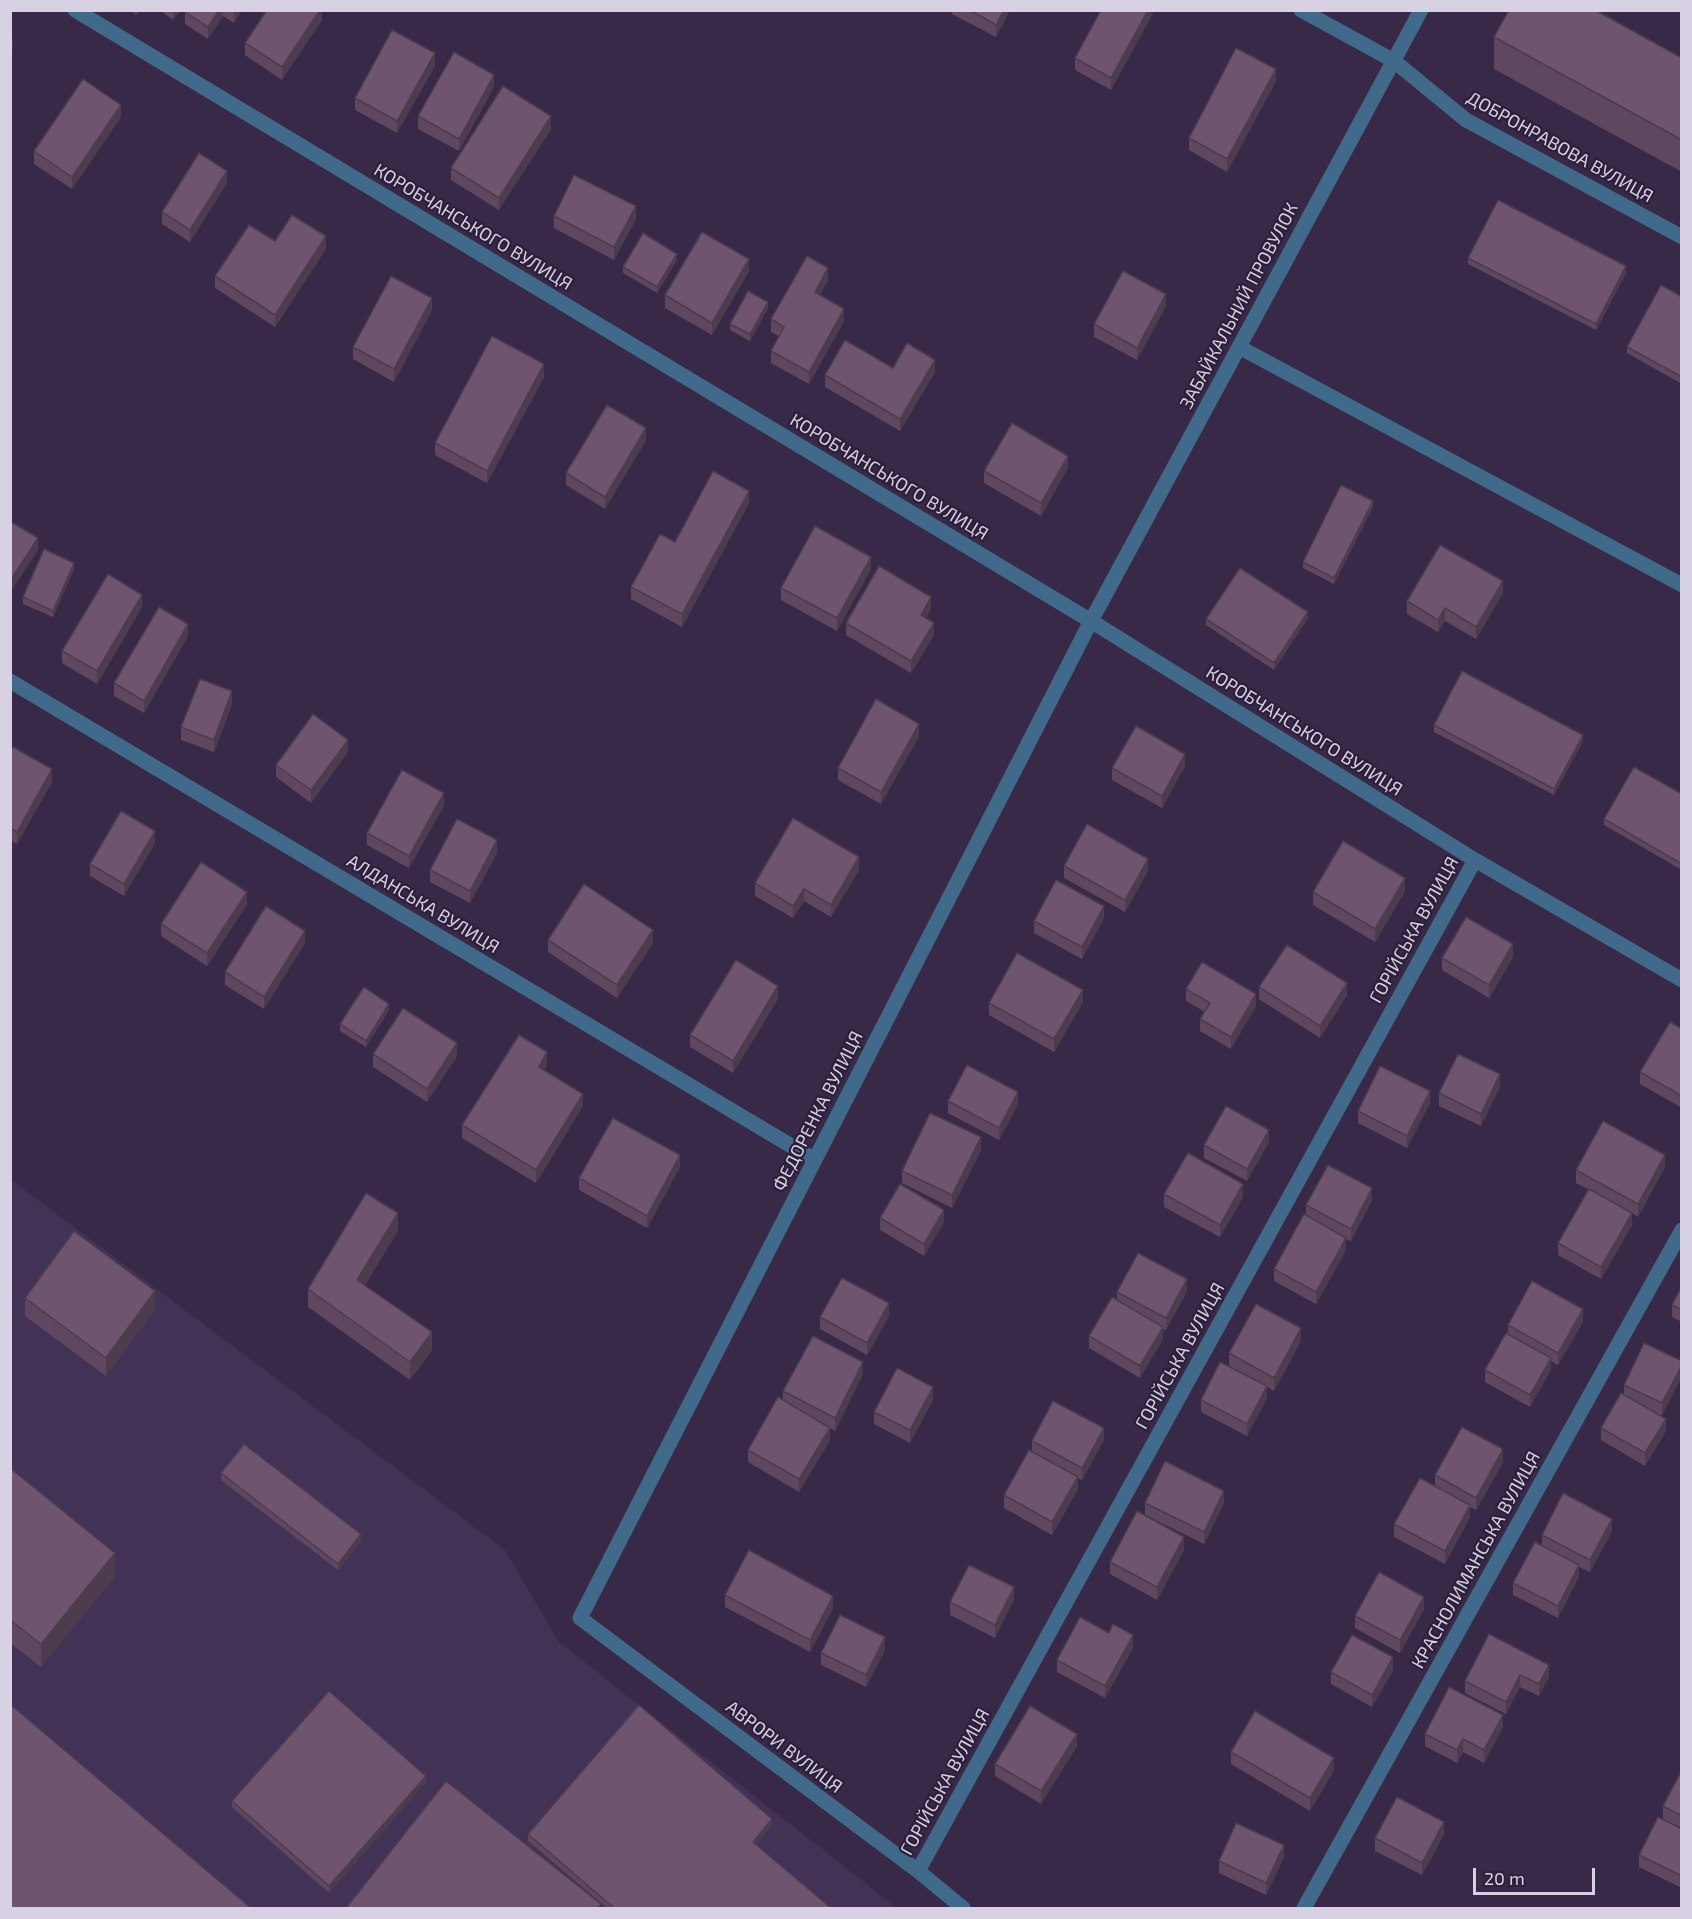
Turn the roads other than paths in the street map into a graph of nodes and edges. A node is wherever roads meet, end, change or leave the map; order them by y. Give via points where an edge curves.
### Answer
1 (75, 10) edge
2 (1301, 10) edge
3 (1421, 10) edge
4 (1394, 61) junction
5 (1682, 237) edge
6 (1239, 347) junction
7 (1682, 585) edge
8 (1091, 621) junction
9 (10, 681) edge
10 (1475, 860) junction
11 (1682, 980) edge
12 (815, 1160) junction
13 (1682, 1230) edge
14 (580, 1618) joint
15 (918, 1871) junction
16 (963, 1908) edge
17 (1304, 1908) edge

1 - 8 street, КОРОБЧАНСЬКОГО ВУЛИЦЯ
2 - 4 street, ДОБРОНРАВОВА ВУЛИЦЯ
3 - 4 street, ЗАБАЙКАЛЬНИЙ ПРОВУЛОК
4 - 5 street, ДОБРОНРАВОВА ВУЛИЦЯ via 1466,120
4 - 6 street, ЗАБАЙКАЛЬНИЙ ПРОВУЛОК
6 - 7 street
6 - 8 street, ЗАБАЙКАЛЬНИЙ ПРОВУЛОК
8 - 10 street, КОРОБЧАНСЬКОГО ВУЛИЦЯ
8 - 12 street, ФЕДОРЕНКА ВУЛИЦЯ
9 - 12 street, АЛДАНСЬКА ВУЛИЦЯ
10 - 11 street, КОРОБЧАНСЬКОГО ВУЛИЦЯ
10 - 15 street, ГОРІЙСЬКА ВУЛИЦЯ
12 - 14 street, ФЕДОРЕНКА ВУЛИЦЯ
13 - 17 street, КРАСНОЛИМАНСЬКА ВУЛИЦЯ
14 - 15 street, АВРОРИ ВУЛИЦЯ
15 - 16 street, АВРОРИ ВУЛИЦЯ

